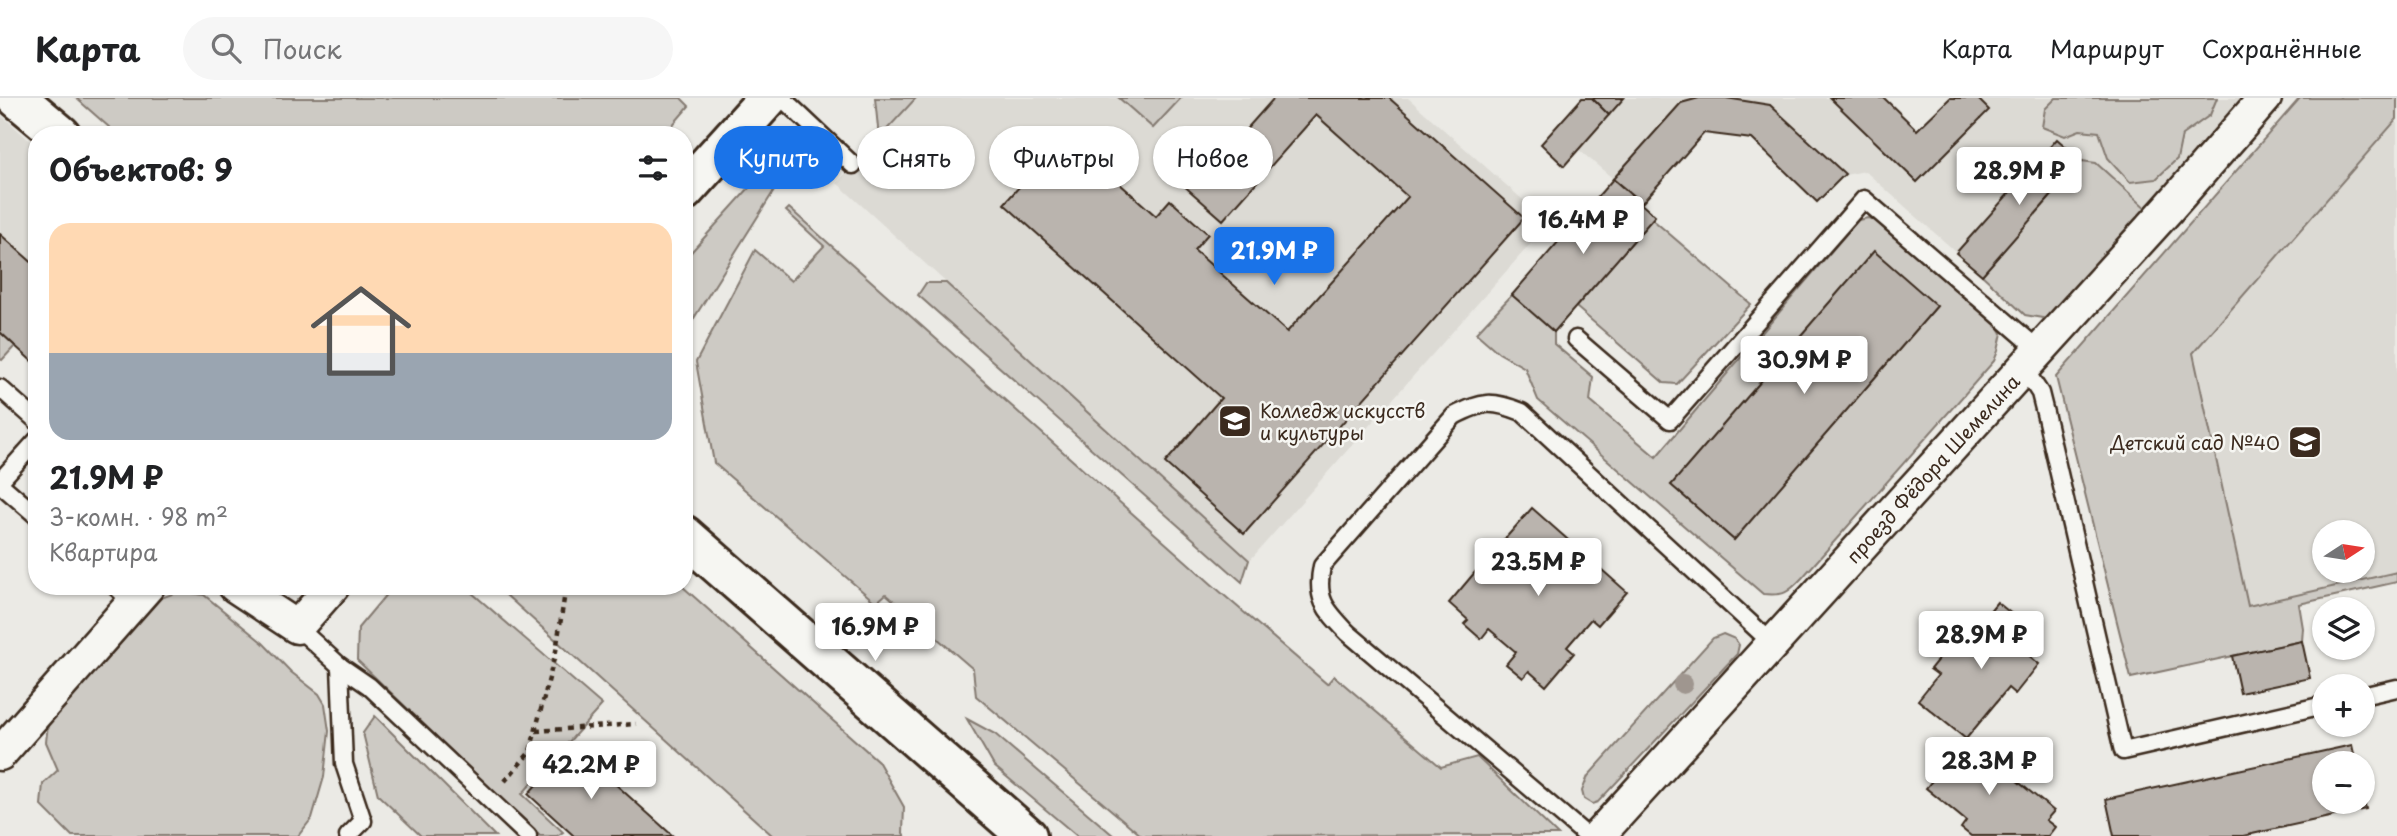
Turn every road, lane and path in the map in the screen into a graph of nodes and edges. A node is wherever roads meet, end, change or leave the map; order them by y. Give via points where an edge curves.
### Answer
1 (17, 98) edge
2 (768, 98) edge
3 (782, 98) edge
4 (2265, 98) edge
5 (50, 126) edge
6 (853, 165) dead end
7 (693, 181) edge
8 (1576, 339) dead end
9 (2031, 359) junction
10 (0, 388) edge
11 (28, 413) edge
12 (28, 450) edge
13 (0, 482) edge
14 (28, 508) edge
15 (693, 543) edge
16 (130, 595) edge
17 (249, 595) edge
18 (325, 595) edge
19 (565, 595) edge
20 (297, 627) junction
21 (1773, 644) junction
22 (340, 666) junction
23 (2397, 688) edge
24 (2375, 693) edge
25 (2312, 708) edge
26 (636, 724) dead end
27 (536, 732) junction
28 (0, 754) edge
29 (489, 801) junction
30 (348, 836) edge
31 (528, 836) edge
32 (1027, 836) edge
33 (1587, 836) edge
34 (1598, 836) edge

1 - 5 main road
2 - 7 main road
3 - 6 lane
4 - 9 street, проезд Фёдора Шемелина
8 - 9 lane via 1670,420 1864,199
9 - 21 street, проезд Фёдора Шемелина
9 - 25 lane via 2123,751
10 - 11 lane
12 - 13 lane
13 - 14 lane
15 - 32 main road
16 - 28 street
17 - 20 street
18 - 20 street
19 - 27 path
20 - 22 lane
21 - 33 lane via 1522,412 1498,403 1475,406 1454,416 1322,566 1318,586 1328,612 1348,633
21 - 34 street, проезд Фёдора Шемелина
22 - 29 lane via 369,685
22 - 30 lane via 344,764 363,821
23 - 24 lane
26 - 27 path
27 - 29 path via 530,752
29 - 31 lane

